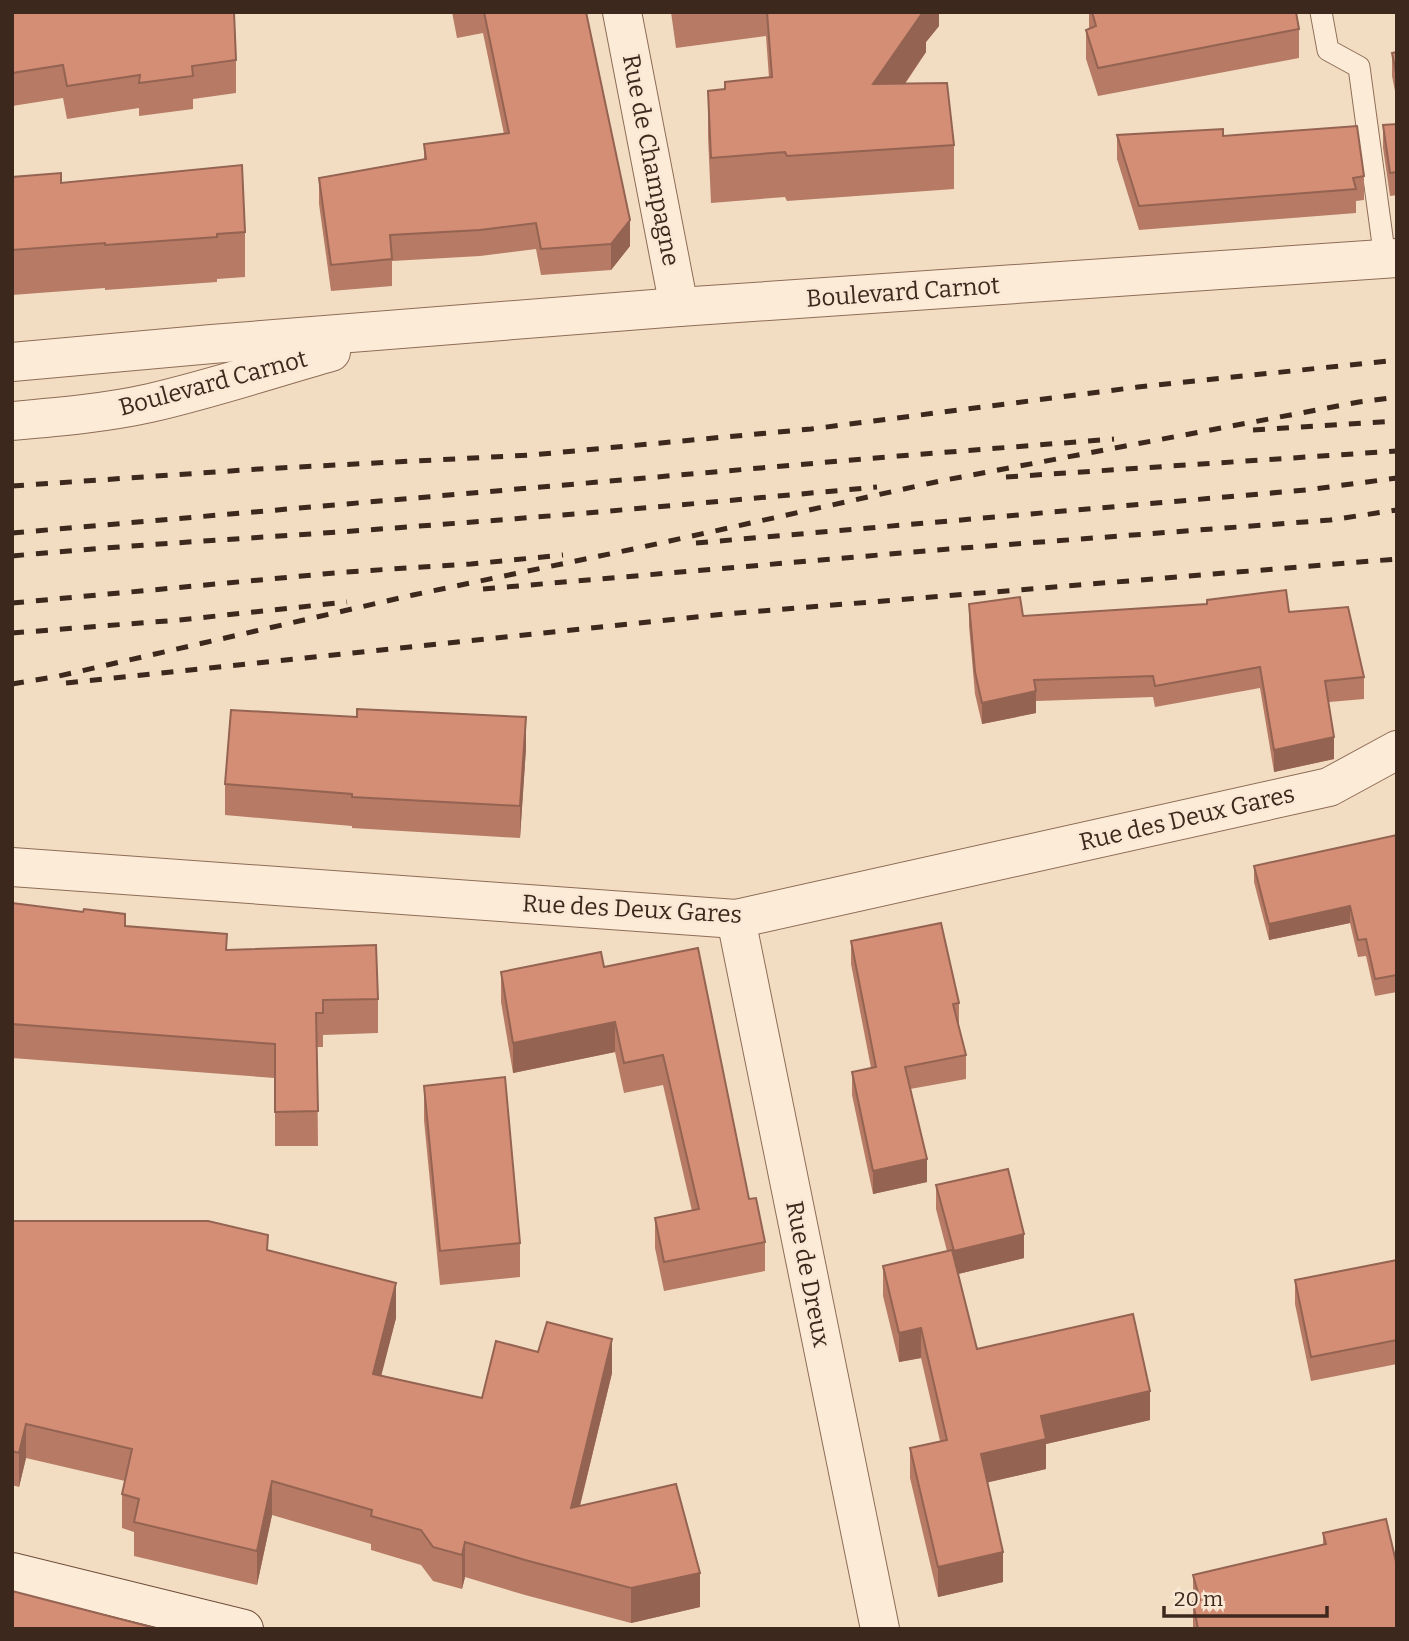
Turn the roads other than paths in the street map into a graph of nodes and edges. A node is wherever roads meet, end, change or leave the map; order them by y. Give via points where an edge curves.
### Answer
1 (622, 12) edge
2 (1321, 12) edge
3 (1391, 258) edge
4 (679, 307) junction
5 (410, 330) junction
6 (12, 362) edge
7 (12, 421) edge
8 (1397, 750) edge
9 (12, 867) edge
10 (736, 919) junction
11 (12, 1572) edge
12 (244, 1629) edge
13 (880, 1629) edge

1 - 4 street, Rue de Champagne
2 - 3 lane via 1328,50 1359,66
3 - 4 street, Boulevard Carnot
4 - 5 street, Boulevard Carnot
5 - 6 street, Boulevard Carnot
5 - 7 street, Boulevard Carnot via 147,404
8 - 10 street, Rue des Deux Gares via 1329,786
9 - 10 street, Rue des Deux Gares
10 - 13 street, Rue de Dreux
11 - 12 street

